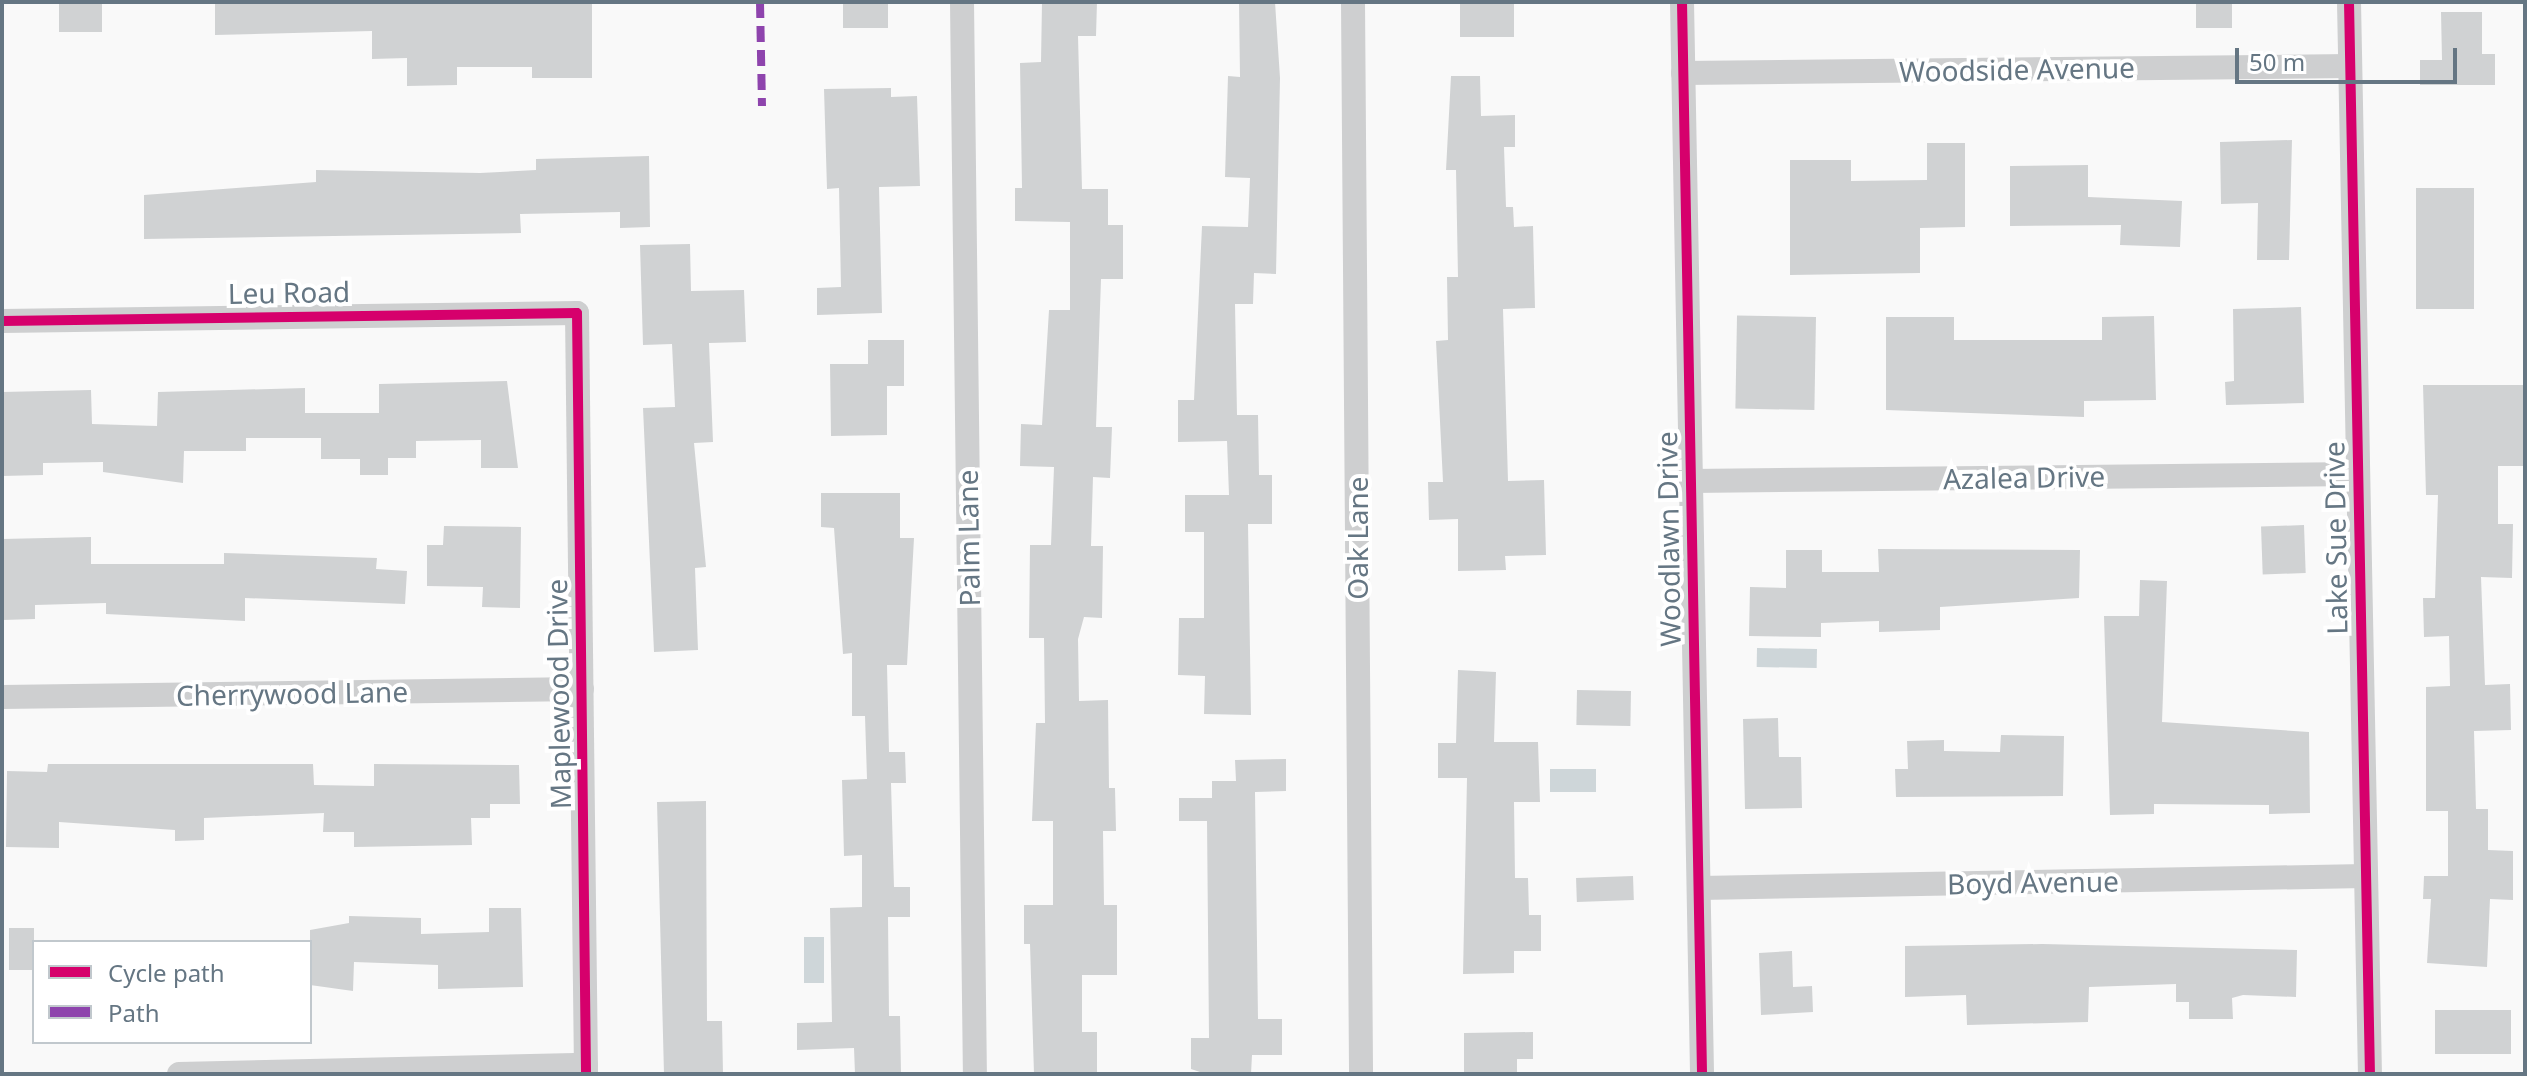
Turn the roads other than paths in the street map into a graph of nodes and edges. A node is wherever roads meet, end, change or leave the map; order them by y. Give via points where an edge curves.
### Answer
1 (962, 2) edge
2 (1353, 2) edge
3 (1682, 2) edge
4 (2349, 2) edge
5 (2350, 66) junction
6 (1683, 73) junction
7 (577, 313) joint
8 (2, 321) edge
9 (2358, 474) junction
10 (1691, 481) junction
11 (582, 689) junction
12 (2, 697) edge
13 (2365, 876) junction
14 (1701, 888) junction
15 (586, 1069) edge
16 (179, 1074) edge
17 (975, 1074) edge
18 (1361, 1074) edge
19 (1702, 1074) edge
20 (2370, 1074) edge

1 - 17 street, Palm Lane
2 - 18 street, Oak Lane
3 - 6 street, Woodlawn Drive
4 - 5 street, Lake Sue Drive
5 - 6 street, Woodside Avenue
5 - 9 street, Lake Sue Drive
6 - 10 street, Woodlawn Drive
7 - 8 street, Leu Road
7 - 11 street, Maplewood Drive
9 - 10 street, Azalea Drive
9 - 13 street, Lake Sue Drive
10 - 14 street, Woodlawn Drive
11 - 12 street, Cherrywood Lane
11 - 15 street, Maplewood Drive
13 - 14 street, Boyd Avenue
13 - 20 street, Lake Sue Drive
14 - 19 street, Woodlawn Drive
15 - 16 street

